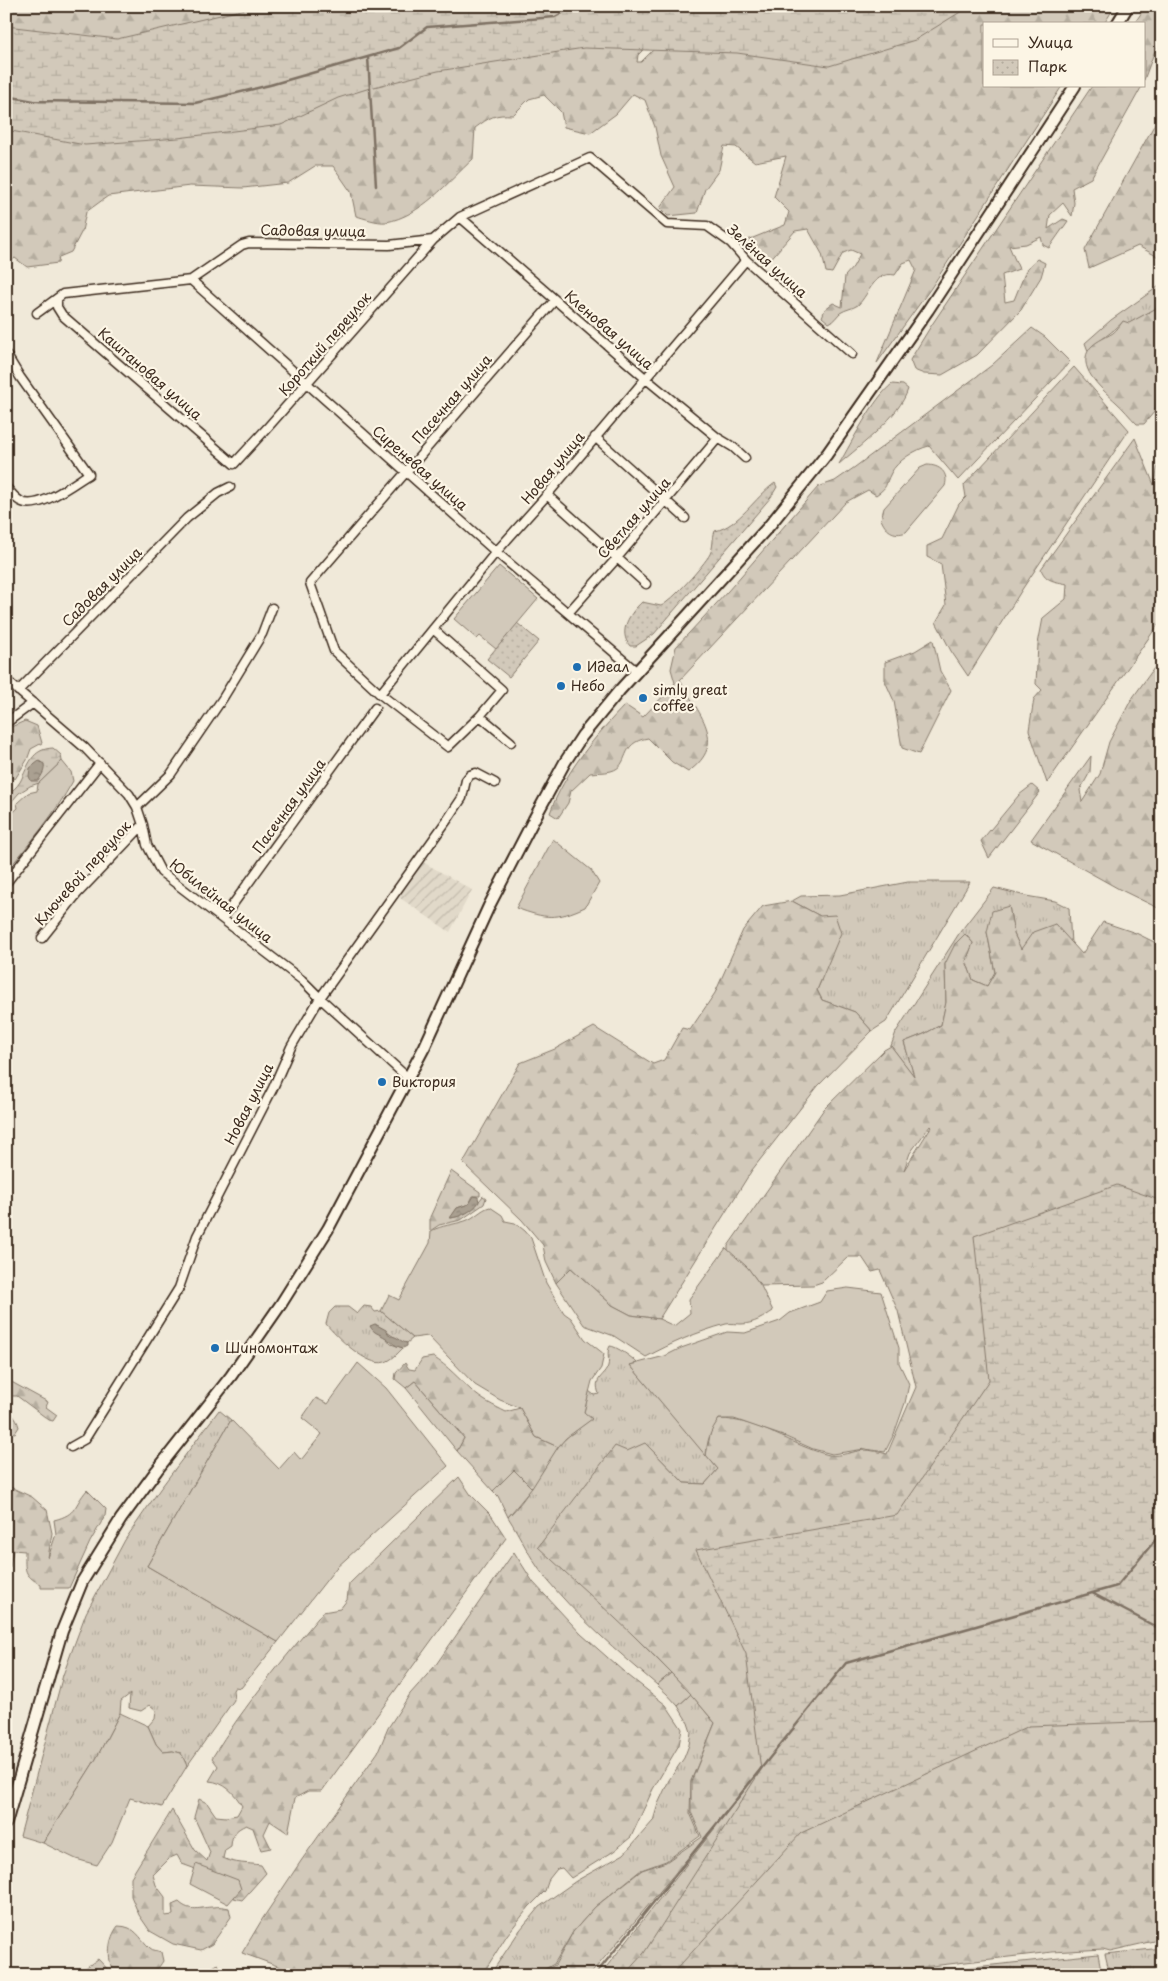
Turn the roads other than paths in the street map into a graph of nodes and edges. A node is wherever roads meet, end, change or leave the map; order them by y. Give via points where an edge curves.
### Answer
1 (1128, 6) edge
2 (1118, 22) edge
3 (1074, 88) edge
4 (460, 217) junction
5 (433, 240) junction
6 (746, 260) junction
7 (191, 280) junction
8 (56, 300) junction
9 (554, 300) junction
10 (37, 313) dead end
11 (6, 354) edge
12 (852, 354) dead end
13 (645, 378) junction
14 (306, 384) junction
15 (595, 437) junction
16 (718, 438) junction
17 (745, 458) dead end
18 (234, 464) joint
19 (405, 472) junction
20 (6, 487) edge
21 (230, 487) dead end
22 (547, 495) junction
23 (666, 501) junction
24 (685, 518) dead end
25 (496, 552) junction
26 (617, 558) junction
27 (646, 584) dead end
28 (272, 608) dead end
29 (568, 613) junction
30 (433, 629) junction
31 (636, 671) junction
32 (6, 680) edge
33 (18, 691) junction
34 (380, 694) junction
35 (32, 703) junction
36 (375, 708) dead end
37 (480, 716) junction
38 (6, 723) edge
39 (511, 742) dead end
40 (100, 763) junction
41 (495, 783) dead end
42 (137, 807) junction
43 (143, 825) junction
44 (6, 883) edge
45 (223, 918) junction
46 (42, 938) dead end
47 (320, 998) junction
48 (408, 1078) junction
49 (71, 1447) dead end
50 (6, 1823) edge

1 - 2 main road
3 - 31 main road via 928,310 827,454 769,526
4 - 5 street
4 - 6 street, Зелёная улица via 586,158 593,159 666,224 707,226 731,243
4 - 9 street, Кленовая улица
5 - 7 street, Садовая улица via 389,245 248,242
5 - 14 street, Короткий переулок
6 - 12 street, Зелёная улица
6 - 13 street, Новая улица
7 - 8 street, Садовая улица via 73,292
7 - 14 street, Сиреневая улица
8 - 10 street, Садовая улица
8 - 18 street, Каштановая улица via 62,316
9 - 13 street, Кленовая улица
9 - 19 street, Пасечная улица
11 - 20 street via 89,474 62,491 29,505 18,501
13 - 15 street, Новая улица
13 - 16 street, Кленовая улица
14 - 18 street, Короткий переулок
14 - 19 street, Сиреневая улица
15 - 22 street, Новая улица
15 - 23 street
16 - 17 street, Кленовая улица
16 - 23 street, Светлая улица
19 - 25 street, Сиреневая улица
19 - 34 street, Пасечная улица via 310,582 334,651
21 - 33 street, Садовая улица via 187,518
22 - 25 street, Новая улица
22 - 26 street
23 - 24 street
23 - 26 street, Светлая улица
25 - 29 street, Сиреневая улица
25 - 30 street, Новая улица
26 - 27 street
26 - 29 street, Светлая улица
28 - 42 street via 262,634 171,774
29 - 31 street, Сиреневая улица
30 - 34 street, Новая улица
30 - 37 street via 502,690
31 - 48 main road via 582,736 543,802 489,906 448,1000
32 - 33 street, Юбилейная улица
33 - 35 street, Юбилейная улица
34 - 37 street via 448,747
35 - 38 street
35 - 40 street, Юбилейная улица
36 - 45 street, Пасечная улица
37 - 39 street
40 - 42 street, Юбилейная улица
40 - 44 street
41 - 47 street, Новая улица via 476,773 470,774 462,798 450,816
42 - 43 street, Юбилейная улица
43 - 45 street, Юбилейная улица via 147,846 161,872
43 - 46 street, Ключевой переулок
45 - 47 street, Юбилейная улица
47 - 48 street, Юбилейная улица
47 - 49 street, Новая улица via 291,1047 210,1208 179,1288 85,1439
48 - 50 main road via 328,1229 281,1304 231,1376 121,1519 82,1582 62,1631

